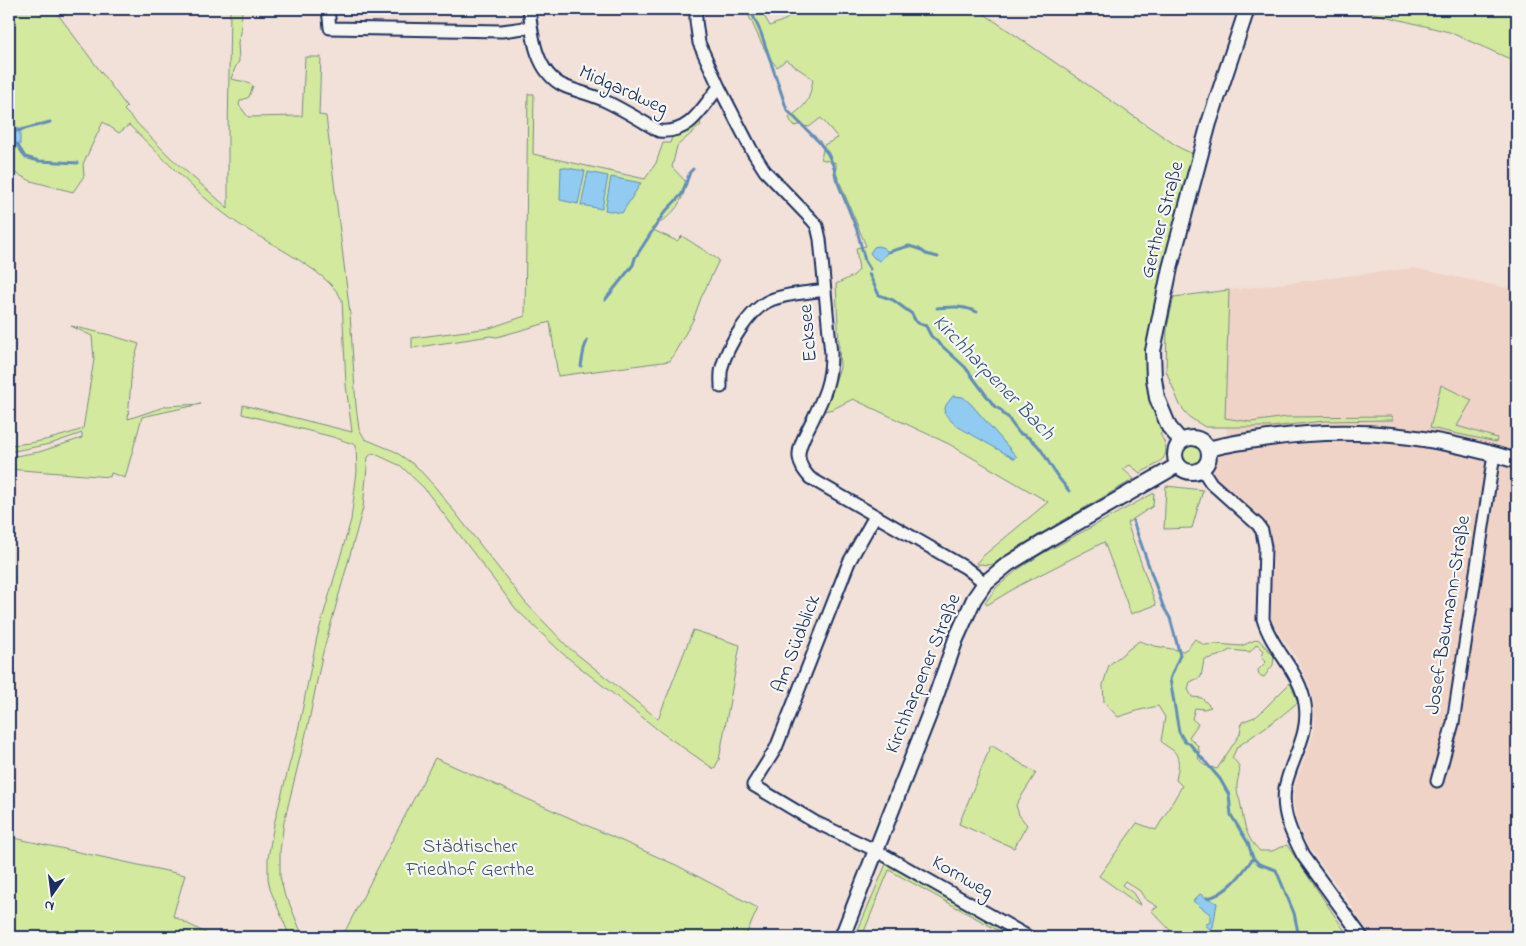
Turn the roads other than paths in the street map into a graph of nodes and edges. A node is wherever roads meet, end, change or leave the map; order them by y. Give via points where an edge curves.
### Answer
1 (328, 9) edge
2 (529, 9) edge
3 (696, 9) edge
4 (1247, 9) edge
5 (531, 27) junction
6 (719, 87) junction
7 (825, 290) junction
8 (722, 387) dead end
9 (1181, 442) junction
10 (1209, 449) junction
11 (1496, 454) junction
12 (1517, 461) edge
13 (1178, 465) junction
14 (1202, 470) junction
15 (875, 516) junction
16 (985, 584) junction
17 (1437, 781) dead end
18 (753, 785) joint
19 (877, 851) junction
20 (842, 937) edge
21 (1029, 937) edge
22 (1362, 937) edge

1 - 5 street via 330,28 502,31
2 - 5 street, Midgardweg
3 - 6 street, Ecksee via 699,43
4 - 9 street, Gerther Straße via 1209,123 1170,268 1154,344 1152,366 1158,398 1169,427
5 - 6 street, Midgardweg via 543,68 555,81 600,99 659,131 670,132 689,124
6 - 7 street, Ecksee via 760,164 816,226
7 - 8 street via 770,300 754,312 743,325 724,361
7 - 15 street, Ecksee via 831,373 804,439 799,456 801,468 810,478
9 - 10 street via 1186,438 1197,438
9 - 13 street via 1175,450
10 - 11 street via 1294,435 1352,432 1419,437
10 - 14 street via 1209,461
11 - 12 street
11 - 17 street, Josef-Baumann-Straße via 1453,723
13 - 14 street via 1187,471
13 - 16 street, Kirchharpener Straße via 1049,539 1004,567
14 - 22 street via 1211,483 1262,531 1265,551 1263,619 1302,689 1306,717 1304,733 1286,785 1286,817 1304,856
15 - 16 street, Ecksee via 966,568
15 - 18 street, Am Südblick via 850,562 776,748
16 - 19 street, Kirchharpener Straße via 974,599 956,639
18 - 19 street, Kornweg via 815,822
19 - 20 street, Kirchharpener Straße
19 - 21 street, Kornweg

